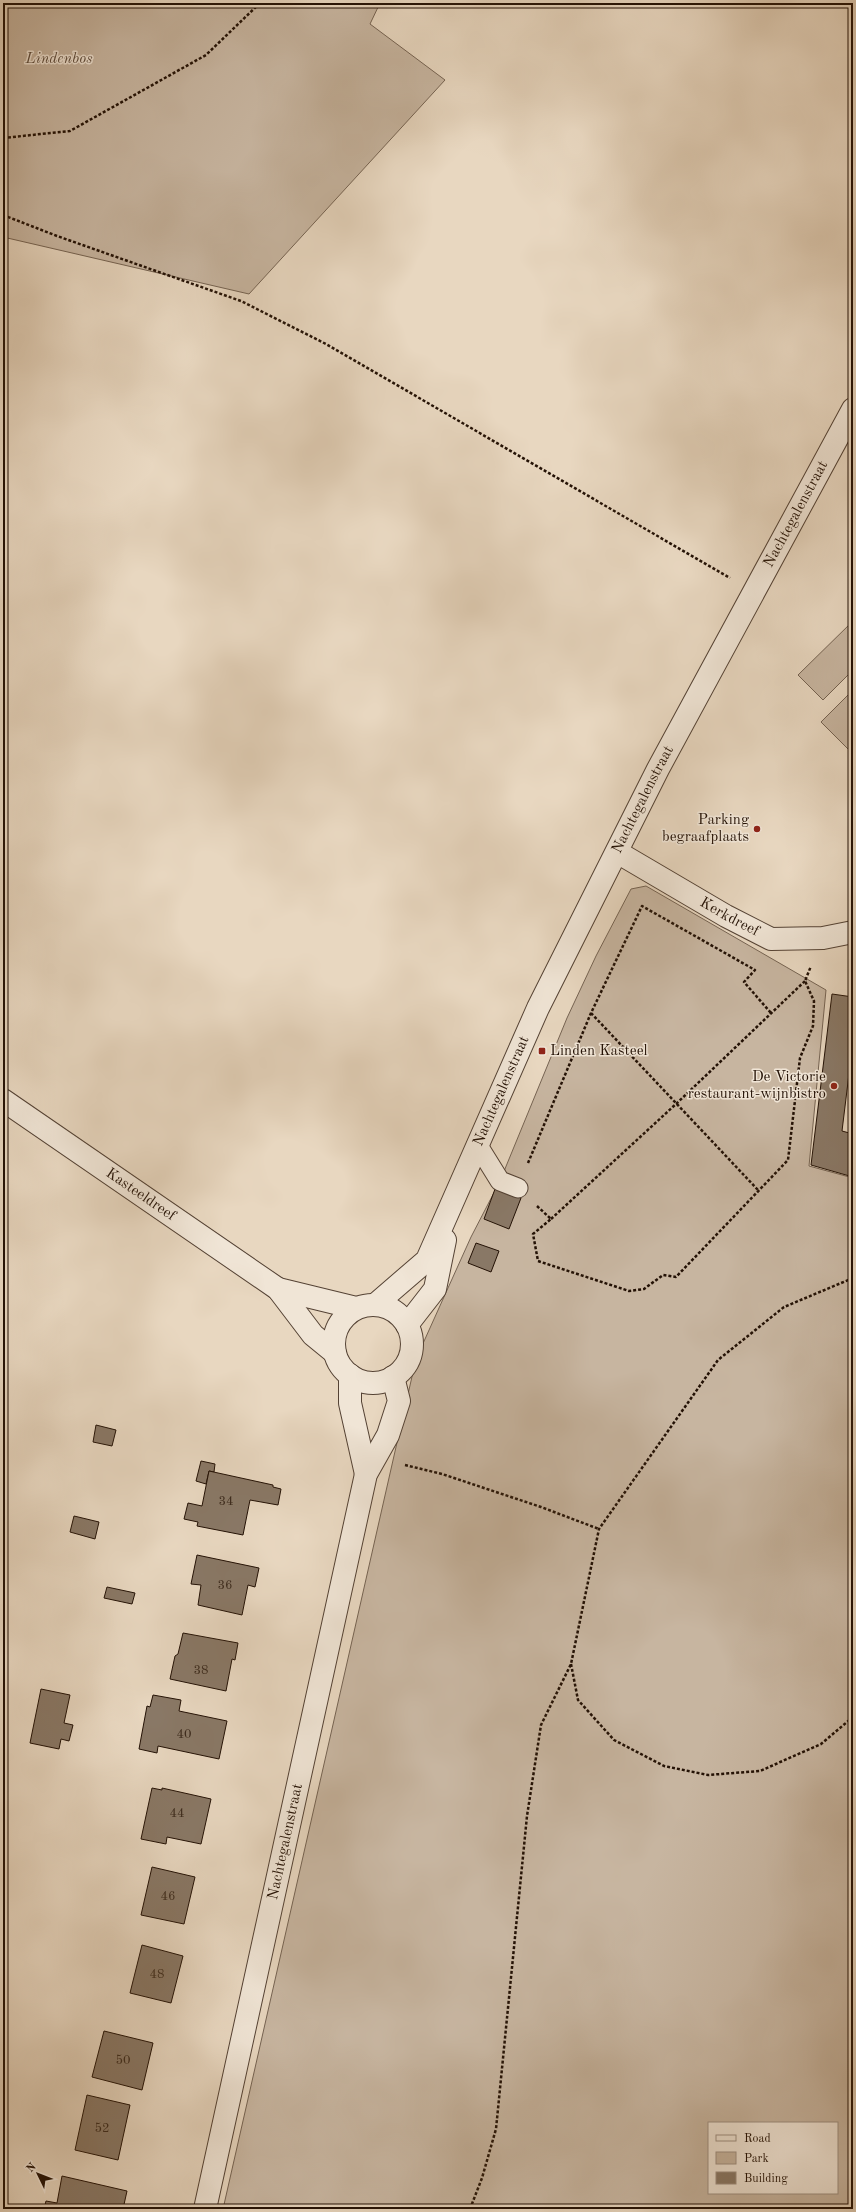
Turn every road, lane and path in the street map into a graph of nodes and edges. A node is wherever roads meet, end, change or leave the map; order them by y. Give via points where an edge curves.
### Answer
1 (260, 3) edge
2 (3, 138) edge
3 (3, 214) edge
4 (853, 409) edge
5 (754, 592) junction
6 (617, 852) junction
7 (853, 932) edge
8 (823, 938) junction
9 (805, 981) junction
10 (591, 1013) junction
11 (771, 1013) junction
12 (3, 1100) edge
13 (676, 1104) junction
14 (477, 1144) junction
15 (518, 1188) junction
16 (758, 1190) junction
17 (454, 1201) junction
18 (551, 1219) junction
19 (853, 1278) edge
20 (278, 1289) junction
21 (366, 1306) junction
22 (407, 1325) junction
23 (335, 1353) junction
24 (350, 1375) junction
25 (393, 1377) junction
26 (366, 1474) junction
27 (599, 1529) junction
28 (571, 1664) junction
29 (853, 1717) edge
30 (205, 2209) edge
31 (470, 2209) edge

1 - 2 path via 206,55 70,131
3 - 5 path via 57,236 241,301 326,344
4 - 5 street, Nachtegalenstraat
5 - 6 street, Nachtegalenstraat via 658,769
6 - 8 street, Kerkdreef via 771,940
6 - 14 street, Nachtegalenstraat via 538,1008
7 - 8 street, Kerkdreef
8 - 9 path
9 - 11 path
9 - 16 path via 814,1001 813,1026 800,1058 788,1160
10 - 11 path via 642,906 755,970 744,982
10 - 13 path
10 - 15 path
11 - 13 path
12 - 20 street, Kasteeldreef
13 - 16 path
13 - 18 path
14 - 15 lane via 500,1181
14 - 17 street, Nachtegalenstraat
15 - 18 path
16 - 18 path via 676,1277 663,1275 644,1289 637,1290 629,1291 538,1261 533,1234
17 - 21 street, Nachtegalenstraat via 427,1260
17 - 22 street, Nachtegalenstraat via 435,1289
19 - 27 path via 784,1307 718,1360
20 - 21 street, Kasteeldreef
20 - 23 street, Kasteeldreef via 313,1335
21 - 22 street via 391,1309
21 - 23 street, Nachtegalenstraat via 342,1320 335,1334
22 - 25 street via 411,1337 411,1352 404,1367
23 - 24 street via 341,1366
24 - 25 street via 361,1381 376,1383
24 - 26 street, Nachtegalenstraat via 350,1403
25 - 26 street, Nachtegalenstraat via 399,1401 388,1435
26 - 27 path via 406,1465 442,1474
26 - 30 street, Nachtegalenstraat
27 - 28 path
28 - 29 path via 578,1700 614,1740 664,1766 708,1775 760,1772 821,1744
28 - 31 path via 541,1725 527,1816 496,2129

